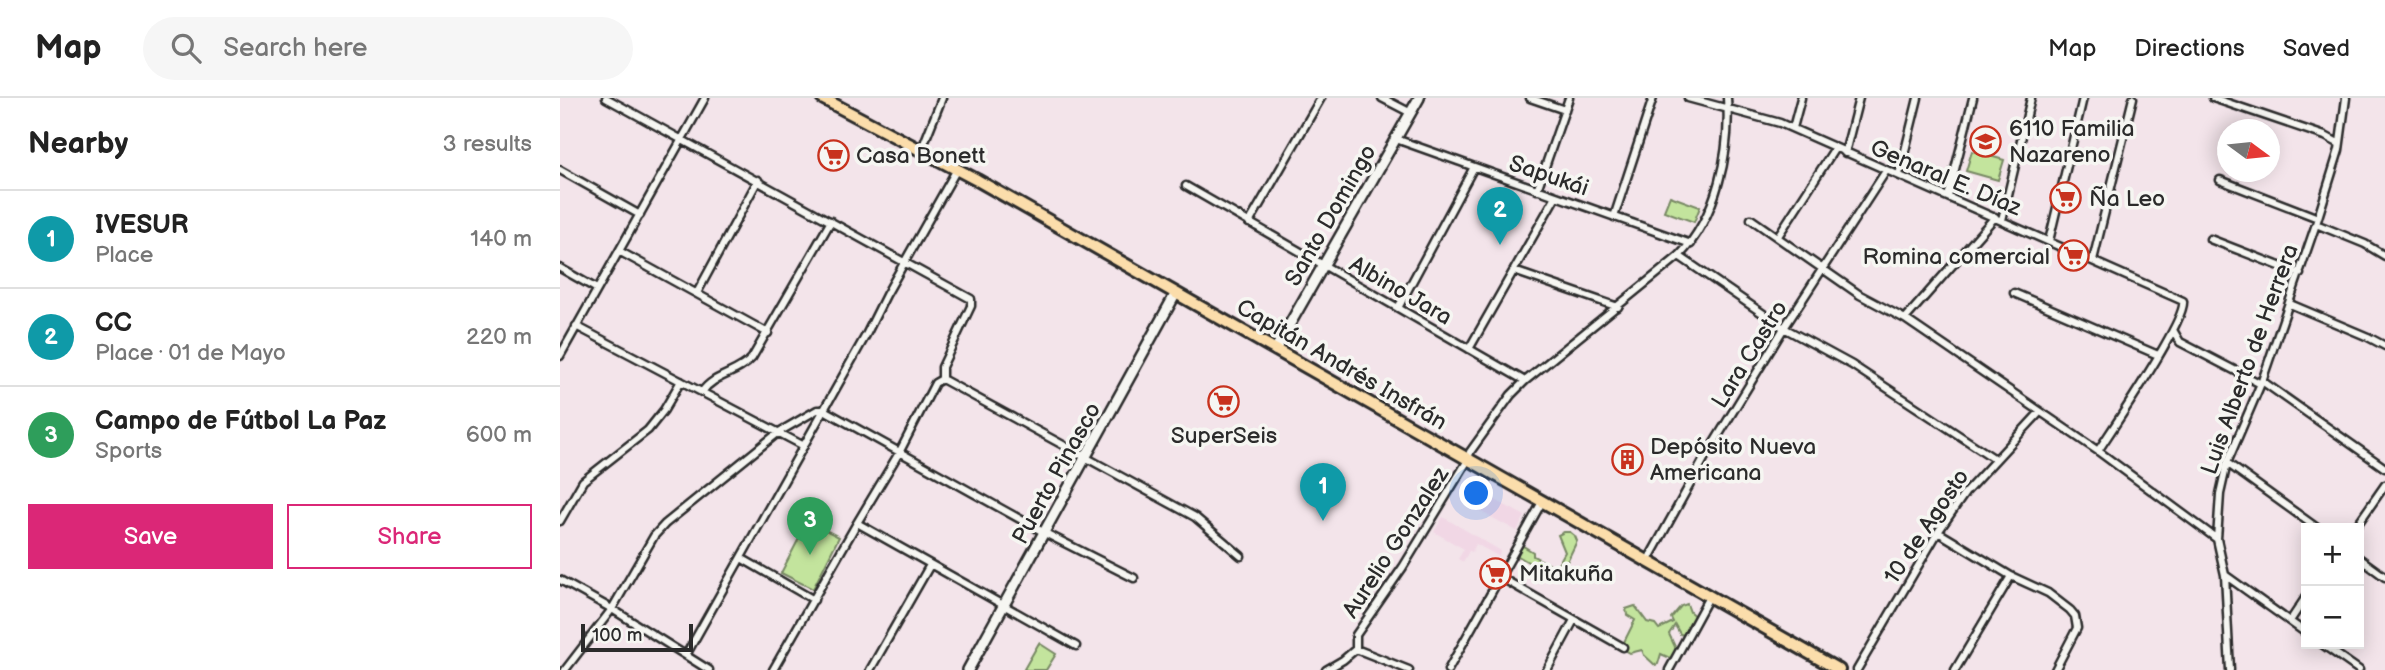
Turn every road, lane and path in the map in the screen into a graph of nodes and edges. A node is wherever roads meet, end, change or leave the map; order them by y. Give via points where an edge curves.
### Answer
1 (606, 98) edge
2 (705, 98) edge
3 (822, 98) edge
4 (942, 98) edge
5 (1321, 98) edge
6 (1382, 98) edge
7 (1419, 98) edge
8 (1530, 98) edge
9 (1569, 98) edge
10 (1653, 98) edge
11 (1688, 98) edge
12 (1727, 98) edge
13 (1801, 98) edge
14 (1859, 98) edge
15 (1918, 98) edge
16 (1973, 98) edge
17 (2031, 98) edge
18 (2083, 98) edge
19 (2133, 98) edge
20 (2213, 98) edge
21 (2238, 98) edge
22 (2346, 98) edge
23 (2235, 107) junction
24 (1565, 110) junction
25 (1728, 111) junction
26 (1411, 113) junction
27 (1793, 128) junction
28 (683, 139) junction
29 (1396, 139) junction
30 (2338, 143) junction
31 (1835, 148) junction
32 (921, 151) junction
33 (1845, 153) junction
34 (1474, 167) junction
35 (957, 169) junction
36 (560, 170) edge
37 (1886, 171) junction
38 (1899, 175) junction
39 (758, 180) junction
40 (2225, 182) edge
41 (1186, 186) dead end
42 (1538, 190) junction
43 (1556, 196) junction
44 (1948, 197) junction
45 (640, 215) junction
46 (1614, 217) junction
47 (1998, 218) junction
48 (1751, 219) dead end
49 (831, 221) junction
50 (2317, 221) junction
51 (1249, 223) junction
52 (1778, 236) junction
53 (2210, 239) dead end
54 (2049, 242) junction
55 (1691, 244) junction
56 (619, 251) junction
57 (1679, 256) junction
58 (2385, 256) edge
59 (2093, 260) junction
60 (904, 262) junction
61 (1323, 265) junction
62 (560, 268) edge
63 (1824, 269) junction
64 (1514, 271) junction
65 (2300, 274) junction
66 (597, 289) junction
67 (697, 293) junction
68 (1176, 293) junction
69 (2014, 293) dead end
70 (2290, 304) junction
71 (1618, 307) junction
72 (1398, 308) junction
73 (1905, 318) junction
74 (576, 326) junction
75 (1784, 328) junction
76 (2174, 330) junction
77 (768, 333) junction
78 (2385, 346) edge
79 (1469, 349) junction
80 (1275, 350) junction
81 (2158, 355) junction
82 (560, 356) edge
83 (942, 379) junction
84 (681, 381) junction
85 (1525, 382) junction
86 (2262, 382) junction
87 (702, 392) junction
88 (824, 411) junction
89 (2039, 413) junction
90 (779, 432) junction
91 (804, 446) junction
92 (2098, 451) junction
93 (899, 453) junction
94 (1085, 459) junction
95 (1995, 459) junction
96 (1468, 460) junction
97 (2227, 463) junction
98 (2385, 468) edge
99 (2385, 485) edge
100 (1542, 502) junction
101 (560, 521) edge
102 (857, 523) junction
103 (2310, 523) edge
104 (2358, 523) edge
105 (1045, 533) junction
106 (1938, 533) junction
107 (2217, 539) junction
108 (1241, 556) dead end
109 (741, 558) junction
110 (1648, 561) junction
111 (2364, 562) edge
112 (930, 565) junction
113 (2225, 575) junction
114 (2011, 576) junction
115 (1500, 577) junction
116 (2385, 577) edge
117 (1133, 578) dead end
118 (560, 580) edge
119 (1710, 595) junction
120 (814, 600) junction
121 (2301, 604) edge
122 (1004, 605) junction
123 (612, 609) junction
124 (1574, 620) junction
125 (2290, 621) junction
126 (2301, 629) edge
127 (1076, 646) dead end
128 (1623, 647) dead end
129 (1356, 649) junction
130 (2329, 649) edge
131 (686, 655) junction
132 (1385, 662) junction
133 (565, 670) edge
134 (709, 670) edge
135 (773, 670) edge
136 (870, 670) edge
137 (968, 670) edge
138 (1326, 670) edge
139 (1382, 670) edge
140 (1409, 670) edge
141 (1448, 670) edge
142 (1547, 670) edge
143 (1669, 670) edge
144 (1839, 670) edge
145 (1857, 670) edge
146 (1955, 670) edge
147 (2055, 670) edge
148 (2230, 670) edge
149 (2359, 670) edge

1 - 28 street
2 - 28 street
3 - 32 main road, Capitán Andrés Insfrán
4 - 32 street
5 - 51 street
6 - 26 street
7 - 26 street, Santo Domingo
8 - 24 street
9 - 24 street
10 - 46 street
11 - 25 street, Genaral E. Díaz
12 - 25 street, Aurelio Gonzalez
13 - 27 street
14 - 33 street
15 - 38 street
16 - 44 street
17 - 47 street
18 - 54 street
19 - 59 street
20 - 23 street
21 - 23 street
22 - 30 street, Luis Alberto de Herrera
23 - 30 street
24 - 42 street
25 - 27 street, Genaral E. Díaz
25 - 55 street, Aurelio Gonzalez via 1724,160
26 - 29 street, Santo Domingo
27 - 31 street, Genaral E. Díaz
28 - 39 street
28 - 45 street
29 - 34 street, Sapukái
29 - 61 street, Santo Domingo
30 - 50 street, Luis Alberto de Herrera
31 - 33 street, Genaral E. Díaz
31 - 52 street
32 - 35 main road, Capitán Andrés Insfrán
33 - 37 street, Genaral E. Díaz
34 - 42 street, Sapukái
34 - 72 street
35 - 60 street
35 - 68 main road, Capitán Andrés Insfrán
36 - 45 street
37 - 38 street, Genaral E. Díaz
37 - 63 street, Lara Castro
38 - 44 street, Genaral E. Díaz
39 - 49 street
39 - 67 street
40 - 50 street
41 - 51 street, Albino Jara
42 - 43 street, Sapukái
43 - 46 street, Sapukái
43 - 64 street
44 - 47 street, Genaral E. Díaz
45 - 56 street
46 - 55 street, Sapukái
47 - 54 street, Genaral E. Díaz
47 - 73 street
48 - 52 street
49 - 60 street
49 - 77 street
50 - 58 street
50 - 65 street, Luis Alberto de Herrera
51 - 61 street, Albino Jara
52 - 63 street
53 - 65 street
54 - 59 street, Genaral E. Díaz
55 - 57 street, Aurelio Gonzalez
56 - 66 street
56 - 67 street
57 - 71 street, Aurelio Gonzalez
57 - 75 street
59 - 76 street, Genaral E. Díaz via 2185,303
60 - 83 street via 972,302 942,367
60 - 88 street
61 - 72 street, Albino Jara
61 - 80 street, Santo Domingo
62 - 66 street
63 - 73 street via 1860,295
63 - 75 street, Lara Castro
64 - 71 street
64 - 79 street
65 - 70 street, Luis Alberto de Herrera
66 - 74 street
67 - 77 street
68 - 80 main road, Capitán Andrés Insfrán
68 - 94 street, Puerto Pinasco
69 - 81 street
70 - 78 street
70 - 86 street, Luis Alberto de Herrera
71 - 85 street, Aurelio Gonzalez
72 - 79 street, Albino Jara
73 - 89 street
74 - 82 street
74 - 84 street
75 - 95 street via 1852,366
75 - 110 street, Lara Castro via 1704,458
76 - 81 street
76 - 86 street via 2180,342
77 - 87 street via 747,364 706,385
79 - 85 street, Albino Jara
80 - 96 main road, Capitán Andrés Insfrán
81 - 92 street
83 - 93 street via 935,383
83 - 94 street
84 - 87 street
84 - 101 street via 648,430 583,481
85 - 96 street, Aurelio Gonzalez
86 - 97 street, Luis Alberto de Herrera
86 - 98 street
87 - 90 street
88 - 90 street via 814,410
88 - 91 street
88 - 93 street
89 - 92 street
89 - 95 street, 10 de Agosto
90 - 91 street
90 - 123 street via 664,524
91 - 109 street
92 - 107 street
93 - 102 street
93 - 105 street
94 - 105 street, Puerto Pinasco
94 - 108 street via 1195,517
95 - 106 street, 10 de Agosto
96 - 100 main road, Capitán Andrés Insfrán
96 - 129 street, Aurelio Gonzalez via 1356,635
97 - 103 street
97 - 107 street, Luis Alberto de Herrera
99 - 104 street
100 - 110 main road, Capitán Andrés Insfrán
100 - 115 street
102 - 112 street
102 - 120 street
105 - 117 street
105 - 122 street, Puerto Pinasco
106 - 114 street
106 - 145 street, 10 de Agosto
107 - 113 street, Luis Alberto de Herrera
109 - 120 street
109 - 131 street
110 - 119 main road, Capitán Andrés Insfrán
111 - 116 street
112 - 122 street
112 - 136 street
113 - 125 street
113 - 148 street, Luis Alberto de Herrera
114 - 146 street
114 - 147 street via 2056,598 2077,623
115 - 124 street
115 - 141 street
118 - 123 street
119 - 143 street
119 - 144 main road, Capitán Andrés Insfrán
120 - 135 street
121 - 125 street
122 - 127 street
122 - 137 street, Puerto Pinasco
123 - 131 street
123 - 133 street
124 - 128 street
124 - 142 street
125 - 126 street
129 - 132 street
129 - 138 street, Aurelio Gonzalez
130 - 149 street
131 - 134 street
132 - 139 street
132 - 140 street

